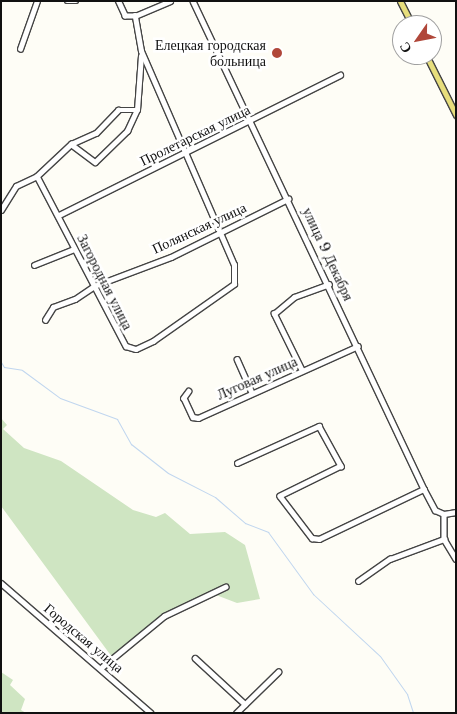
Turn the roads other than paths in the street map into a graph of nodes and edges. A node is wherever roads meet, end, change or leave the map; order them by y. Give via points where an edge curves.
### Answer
1 (37, 1) edge
2 (66, 1) edge
3 (76, 1) edge
4 (118, 1) edge
5 (170, 1) edge
6 (192, 1) edge
7 (400, 1) edge
8 (407, 15) edge
9 (135, 16) junction
10 (20, 49) dead end
11 (141, 51) junction
12 (431, 65) edge
13 (340, 75) dead end
14 (137, 110) junction
15 (456, 114) edge
16 (250, 120) junction
17 (71, 144) junction
18 (183, 153) junction
19 (38, 176) junction
20 (288, 199) junction
21 (1, 210) edge
22 (59, 215) junction
23 (217, 233) junction
24 (74, 249) junction
25 (34, 265) dead end
26 (329, 284) junction
27 (94, 286) junction
28 (45, 320) dead end
29 (358, 346) junction
30 (237, 359) dead end
31 (302, 371) junction
32 (189, 391) dead end
33 (251, 391) junction
34 (236, 463) dead end
35 (424, 489) junction
36 (456, 512) edge
37 (444, 514) junction
38 (444, 539) junction
39 (456, 558) edge
40 (358, 581) dead end
41 (1, 583) edge
42 (225, 587) dead end
43 (196, 658) dead end
44 (102, 667) junction
45 (278, 672) dead end
46 (244, 704) junction
47 (151, 713) edge
48 (236, 713) edge

1 - 10 street
2 - 3 street
4 - 9 street via 125,16
5 - 9 street
6 - 16 street, улица 9 Декабря
7 - 8 main road
9 - 11 street
11 - 14 street
11 - 18 street
12 - 15 main road
13 - 16 street, Пролетарская улица
14 - 17 street via 118,110 96,133
14 - 17 street via 127,131 95,162
16 - 18 street, Пролетарская улица
16 - 20 street, улица 9 Декабря
17 - 19 street
18 - 22 street, Пролетарская улица
18 - 23 street
19 - 21 street via 16,186
19 - 22 street, Загородная улица
20 - 23 street, Полянская улица
20 - 26 street, улица 9 Декабря
22 - 24 street, Загородная улица
23 - 27 street, Полянская улица via 171,257
23 - 27 street, Загородная улица via 234,265 234,284 227,292 136,349 126,346
24 - 25 street
24 - 27 street, Загородная улица
26 - 29 street, улица 9 Декабря
26 - 31 street via 294,297 274,314
27 - 28 street, Полянская улица via 75,300 53,307
29 - 31 street, Луговая улица
29 - 35 street, улица 9 Декабря
30 - 33 street
31 - 33 street, Луговая улица
32 - 33 street, Луговая улица via 184,398 193,417 198,418
34 - 35 street via 319,426 341,466 286,490 281,499 312,538 319,539
35 - 37 street, улица 9 Декабря via 435,510
36 - 37 street
37 - 38 street
38 - 39 street
38 - 40 street via 390,559
41 - 44 street, Городская улица
42 - 44 street via 164,616
43 - 46 street
44 - 47 street, Городская улица
45 - 46 street
46 - 48 street

